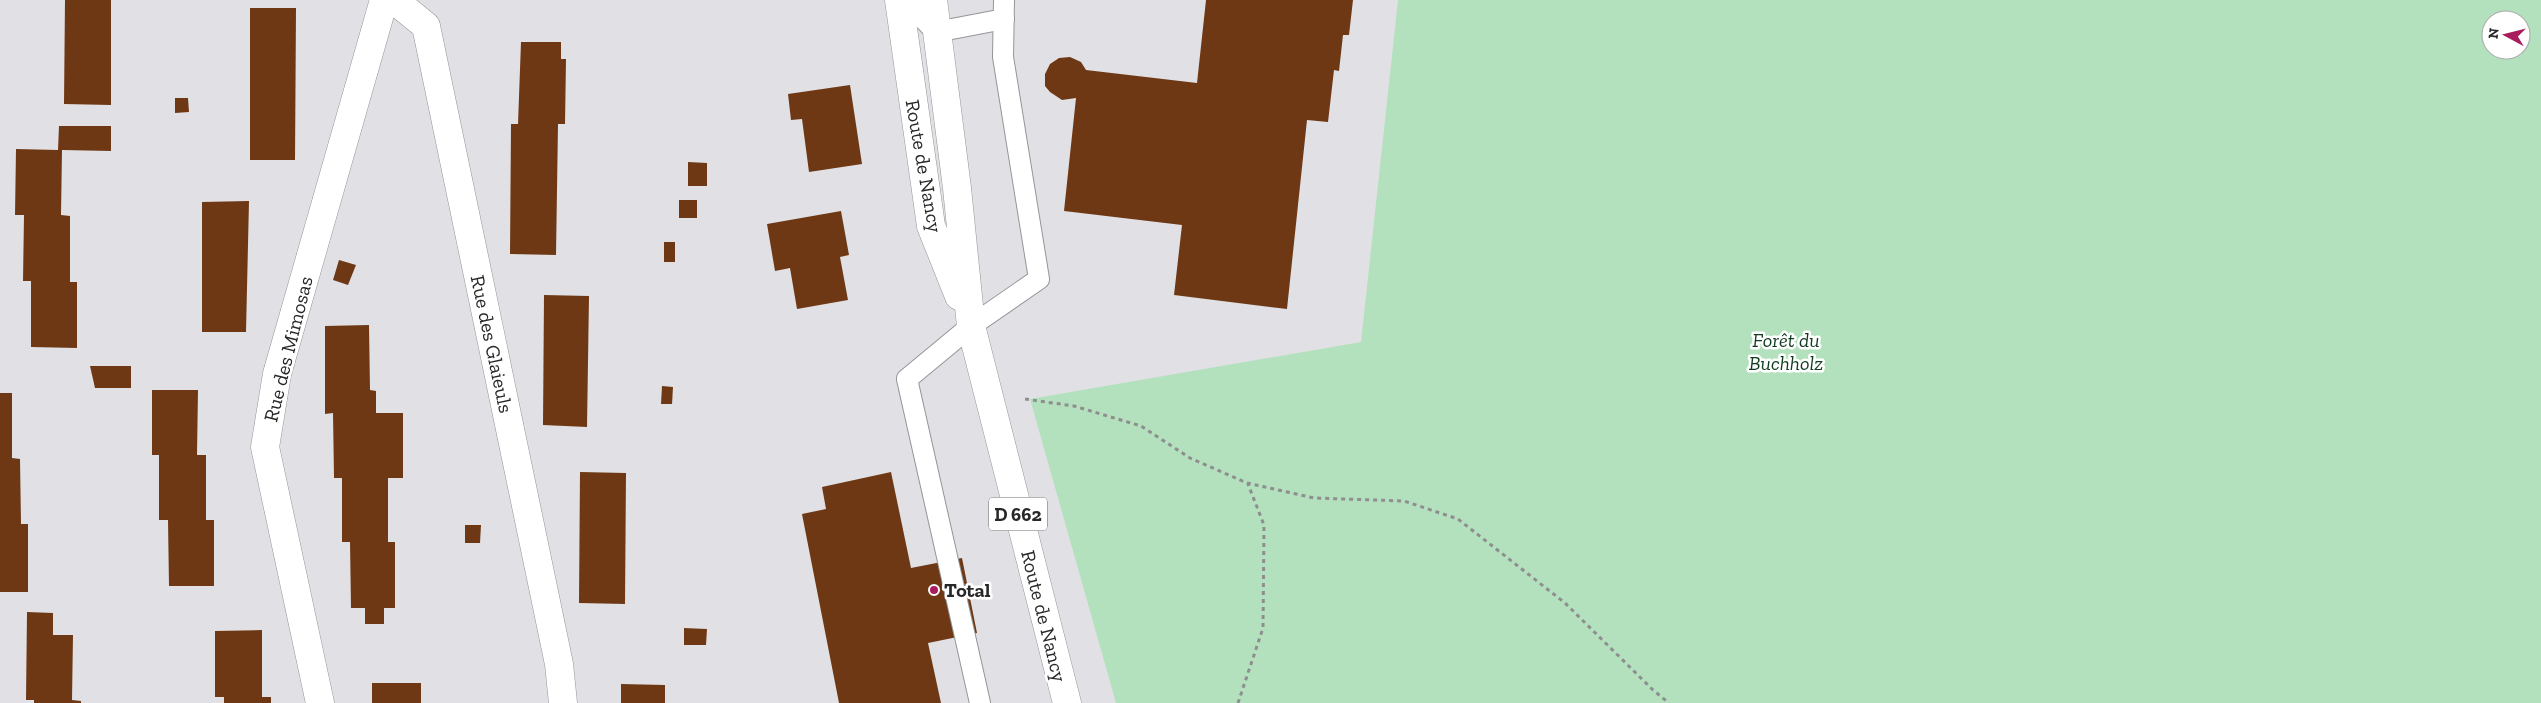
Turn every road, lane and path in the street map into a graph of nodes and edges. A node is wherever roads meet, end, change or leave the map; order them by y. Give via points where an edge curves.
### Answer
1 (384, 0) edge
2 (394, 0) edge
3 (899, 0) edge
4 (905, 0) edge
5 (933, 0) edge
6 (1004, 10) edge
7 (936, 32) junction
8 (971, 326) junction
9 (988, 394) junction
10 (1247, 483) junction
11 (320, 703) edge
12 (563, 703) edge
13 (980, 703) edge
14 (1066, 703) edge
15 (1238, 703) edge
16 (1669, 703) edge

1 - 11 street, Rue des Mimosas via 277,374 265,447
2 - 12 street, Rue des Glaieuls via 426,26 559,664
3 - 8 street, Route de Nancy / D 662 via 931,226
4 - 7 lane
5 - 7 street, Route de Nancy / D 662
6 - 7 lane
6 - 8 lane via 1003,57 1039,279
7 - 8 street, Route de Nancy / D 662 via 958,188
8 - 9 street, Route de Nancy / D 662
8 - 13 lane via 907,378
9 - 10 path via 1074,406 1141,426 1190,458
9 - 14 street, Route de Nancy / D 662
10 - 15 path via 1264,525 1263,628
10 - 16 path via 1314,498 1404,501 1458,518 1565,603

